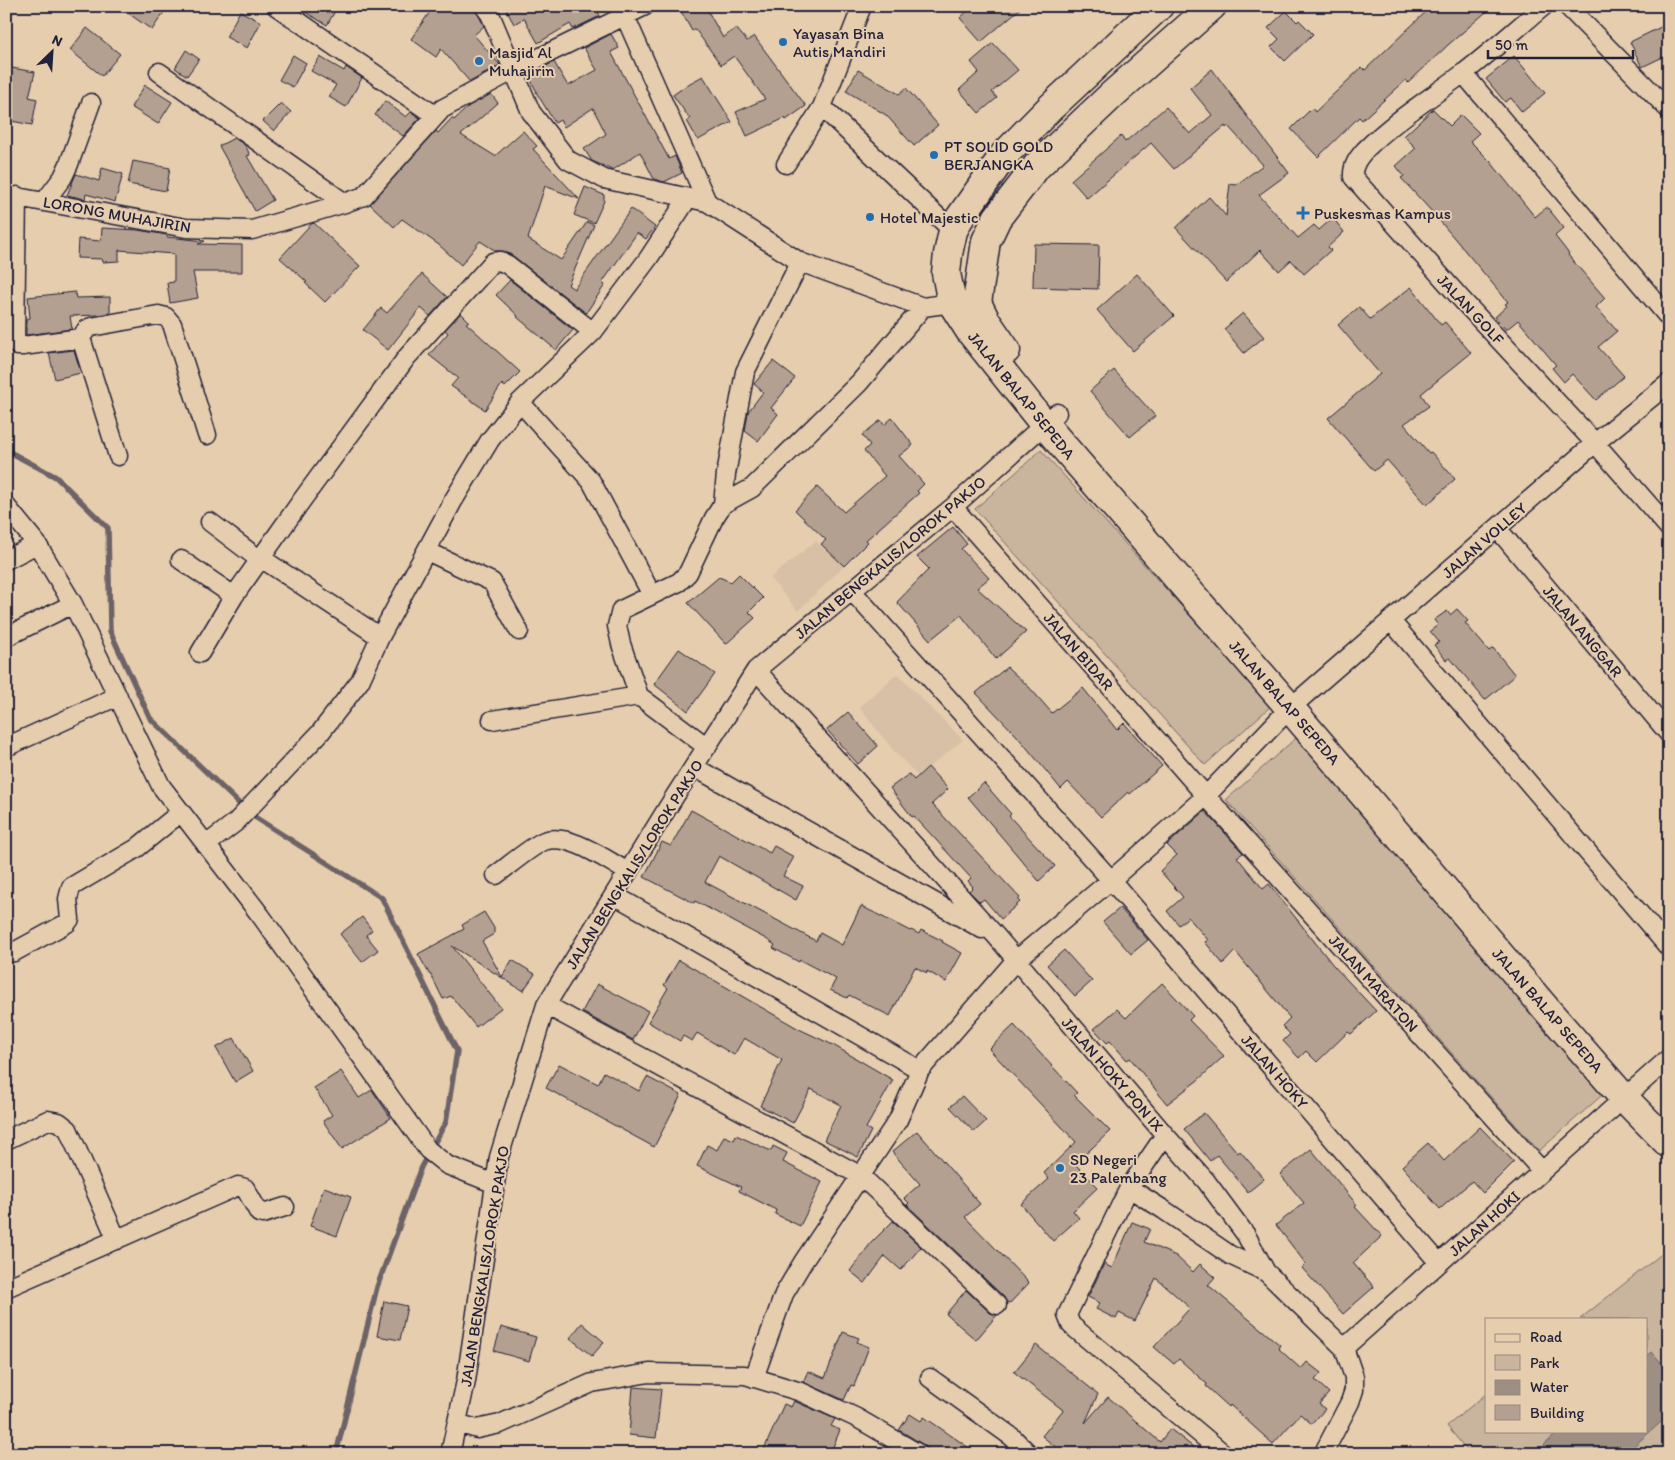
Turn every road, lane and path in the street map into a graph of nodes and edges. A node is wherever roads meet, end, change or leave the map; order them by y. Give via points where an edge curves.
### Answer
1 (276, 6) edge
2 (484, 6) edge
3 (646, 6) edge
4 (862, 6) edge
5 (1159, 6) edge
6 (1212, 6) edge
7 (1544, 6) edge
8 (1567, 6) edge
9 (623, 12) edge
10 (514, 70) junction
11 (159, 72) dead end
12 (1463, 73) junction
13 (90, 103) dead end
14 (822, 108) junction
15 (1669, 110) edge
16 (436, 116) junction
17 (786, 164) dead end
18 (12, 195) edge
19 (688, 198) junction
20 (45, 201) junction
21 (707, 202) junction
22 (345, 203) junction
23 (953, 231) junction
24 (800, 262) junction
25 (964, 303) junction
26 (923, 307) junction
27 (1669, 318) edge
28 (593, 332) junction
29 (80, 338) junction
30 (1669, 383) edge
31 (520, 402) junction
32 (1051, 418) junction
33 (207, 435) dead end
34 (1595, 443) junction
35 (118, 456) dead end
36 (723, 504) junction
37 (6, 506) edge
38 (953, 507) junction
39 (210, 522) dead end
40 (1497, 528) junction
41 (1669, 528) edge
42 (37, 544) junction
43 (427, 551) junction
44 (261, 559) junction
45 (6, 560) edge
46 (181, 560) dead end
47 (852, 591) junction
48 (652, 595) junction
49 (234, 596) junction
50 (73, 604) junction
51 (1391, 621) junction
52 (519, 631) dead end
53 (6, 637) edge
54 (380, 637) junction
55 (200, 653) dead end
56 (756, 670) junction
57 (118, 696) junction
58 (639, 696) junction
59 (1295, 703) junction
60 (492, 720) dead end
61 (1669, 734) edge
62 (6, 747) edge
63 (706, 747) junction
64 (694, 767) junction
65 (1206, 796) junction
66 (181, 812) junction
67 (206, 845) junction
68 (628, 872) junction
69 (496, 875) dead end
70 (1111, 880) junction
71 (614, 895) junction
72 (996, 936) junction
73 (1669, 948) edge
74 (6, 953) edge
75 (1016, 961) junction
76 (546, 1005) junction
77 (1669, 1058) edge
78 (920, 1070) junction
79 (1630, 1093) junction
80 (1669, 1120) edge
81 (1165, 1135) junction
82 (6, 1140) edge
83 (1669, 1144) edge
84 (1542, 1171) junction
85 (861, 1176) junction
86 (495, 1184) junction
87 (1129, 1188) junction
88 (284, 1207) dead end
89 (116, 1240) junction
90 (1439, 1263) junction
91 (1266, 1272) junction
92 (6, 1288) edge
93 (997, 1304) dead end
94 (1344, 1348) junction
95 (754, 1378) junction
96 (930, 1378) dead end
97 (456, 1423) junction
98 (450, 1454) edge
99 (919, 1454) edge
100 (1028, 1454) edge
101 (1224, 1454) edge
102 (1324, 1454) edge

1 - 16 street
2 - 10 street
3 - 9 street, LORONG MUHAJIRIN
4 - 14 street
5 - 23 main road, JALAN BALAP SEPEDA via 1004,155
6 - 25 main road via 1037,166 998,218
7 - 12 street
8 - 15 street
9 - 10 street, LORONG MUHAJIRIN
9 - 21 street
10 - 16 street, LORONG MUHAJIRIN via 442,109
10 - 19 street via 531,112 568,160 604,179
11 - 22 street
12 - 27 street
12 - 34 street, JALAN GOLF via 1384,133 1355,164 1353,177
13 - 20 street via 63,178
14 - 17 street
14 - 23 street
16 - 22 street, LORONG MUHAJIRIN via 364,196
18 - 20 street, LORONG MUHAJIRIN
18 - 29 street via 16,344 23,346
19 - 21 street
19 - 28 street via 648,259
20 - 22 street, LORONG MUHAJIRIN via 186,228 252,230
21 - 24 street
23 - 25 main road, JALAN BALAP SEPEDA via 946,273
24 - 26 street
24 - 36 street via 745,372
25 - 26 street
25 - 32 main road, JALAN BALAP SEPEDA via 986,321
26 - 36 street via 859,383 752,488
28 - 31 street
28 - 44 street via 508,265 493,262 407,357
29 - 33 street via 92,327 158,315 166,317 172,324
29 - 35 street
30 - 34 street, JALAN VOLLEY
31 - 43 street via 490,440
31 - 48 street via 591,481
32 - 38 street, JALAN BENGKALIS/LOROK PAKJO
32 - 59 main road, JALAN BALAP SEPEDA
34 - 40 street, JALAN VOLLEY
34 - 41 street, JALAN GOLF
36 - 48 street via 688,573 679,582
37 - 42 street
38 - 47 street, JALAN BENGKALIS/LOROK PAKJO
38 - 65 street, JALAN BIDAR
39 - 44 street
40 - 51 street, JALAN VOLLEY
40 - 61 street, JALAN ANGGAR
42 - 45 street
42 - 50 street
43 - 52 street via 492,582
43 - 54 street
44 - 49 street
44 - 54 street
46 - 49 street
47 - 56 street, JALAN BENGKALIS/LOROK PAKJO
47 - 70 street, JALAN HOKY
48 - 58 street via 622,610 617,626
49 - 55 street
50 - 53 street
50 - 57 street
51 - 59 street, JALAN VOLLEY
51 - 73 street
54 - 67 street via 360,681 320,733 236,822
56 - 63 street, JALAN BENGKALIS/LOROK PAKJO
56 - 72 street, JALAN HOKY PON IX
57 - 62 street
57 - 66 street via 161,786
58 - 60 street
58 - 63 street
59 - 65 street, JALAN VOLLEY
59 - 79 main road, JALAN BALAP SEPEDA via 1460,889
63 - 64 street, JALAN BENGKALIS/LOROK PAKJO
64 - 68 street, JALAN BENGKALIS/LOROK PAKJO
64 - 72 street
65 - 70 street, JALAN VOLLEY
65 - 84 street, JALAN MARATON
66 - 67 street
66 - 74 street via 137,848 71,887 68,900 70,919 67,923 14,952
67 - 86 street via 428,1150 448,1165
68 - 69 street via 571,842 555,839 542,842
68 - 71 street, JALAN BENGKALIS/LOROK PAKJO
70 - 75 street, JALAN VOLLEY
70 - 90 street, JALAN HOKY
71 - 76 street, JALAN BENGKALIS/LOROK PAKJO
71 - 78 street
72 - 75 street, JALAN HOKY PON IX
75 - 78 street, JALAN VOLLEY
75 - 81 street, JALAN HOKY PON IX
76 - 85 street
76 - 86 street, JALAN BENGKALIS/LOROK PAKJO via 499,1157
77 - 79 street, JALAN HOKI
78 - 85 street, JALAN VOLLEY via 898,1120
79 - 80 main road
79 - 83 main road
79 - 84 street, JALAN HOKI
81 - 87 street
81 - 91 street, JALAN HOKY PON IX via 1206,1181 1246,1235
82 - 89 street via 48,1120 59,1122 68,1129
84 - 90 street, JALAN HOKI
85 - 93 street
85 - 95 street, JALAN VOLLEY via 784,1294
86 - 97 street, JALAN BENGKALIS/LOROK PAKJO via 466,1381
87 - 91 street via 1230,1255
87 - 101 street via 1071,1305 1068,1321
88 - 89 street via 259,1213 245,1188 238,1186
89 - 92 street
90 - 94 street, JALAN HOKI
91 - 94 street, JALAN HOKY PON IX
94 - 102 street via 1354,1377 1354,1390
95 - 97 street via 745,1375 649,1373 592,1383 500,1424 477,1429
95 - 99 street via 801,1392 857,1418
96 - 100 street via 1012,1437
97 - 98 street, JALAN BENGKALIS/LOROK PAKJO

